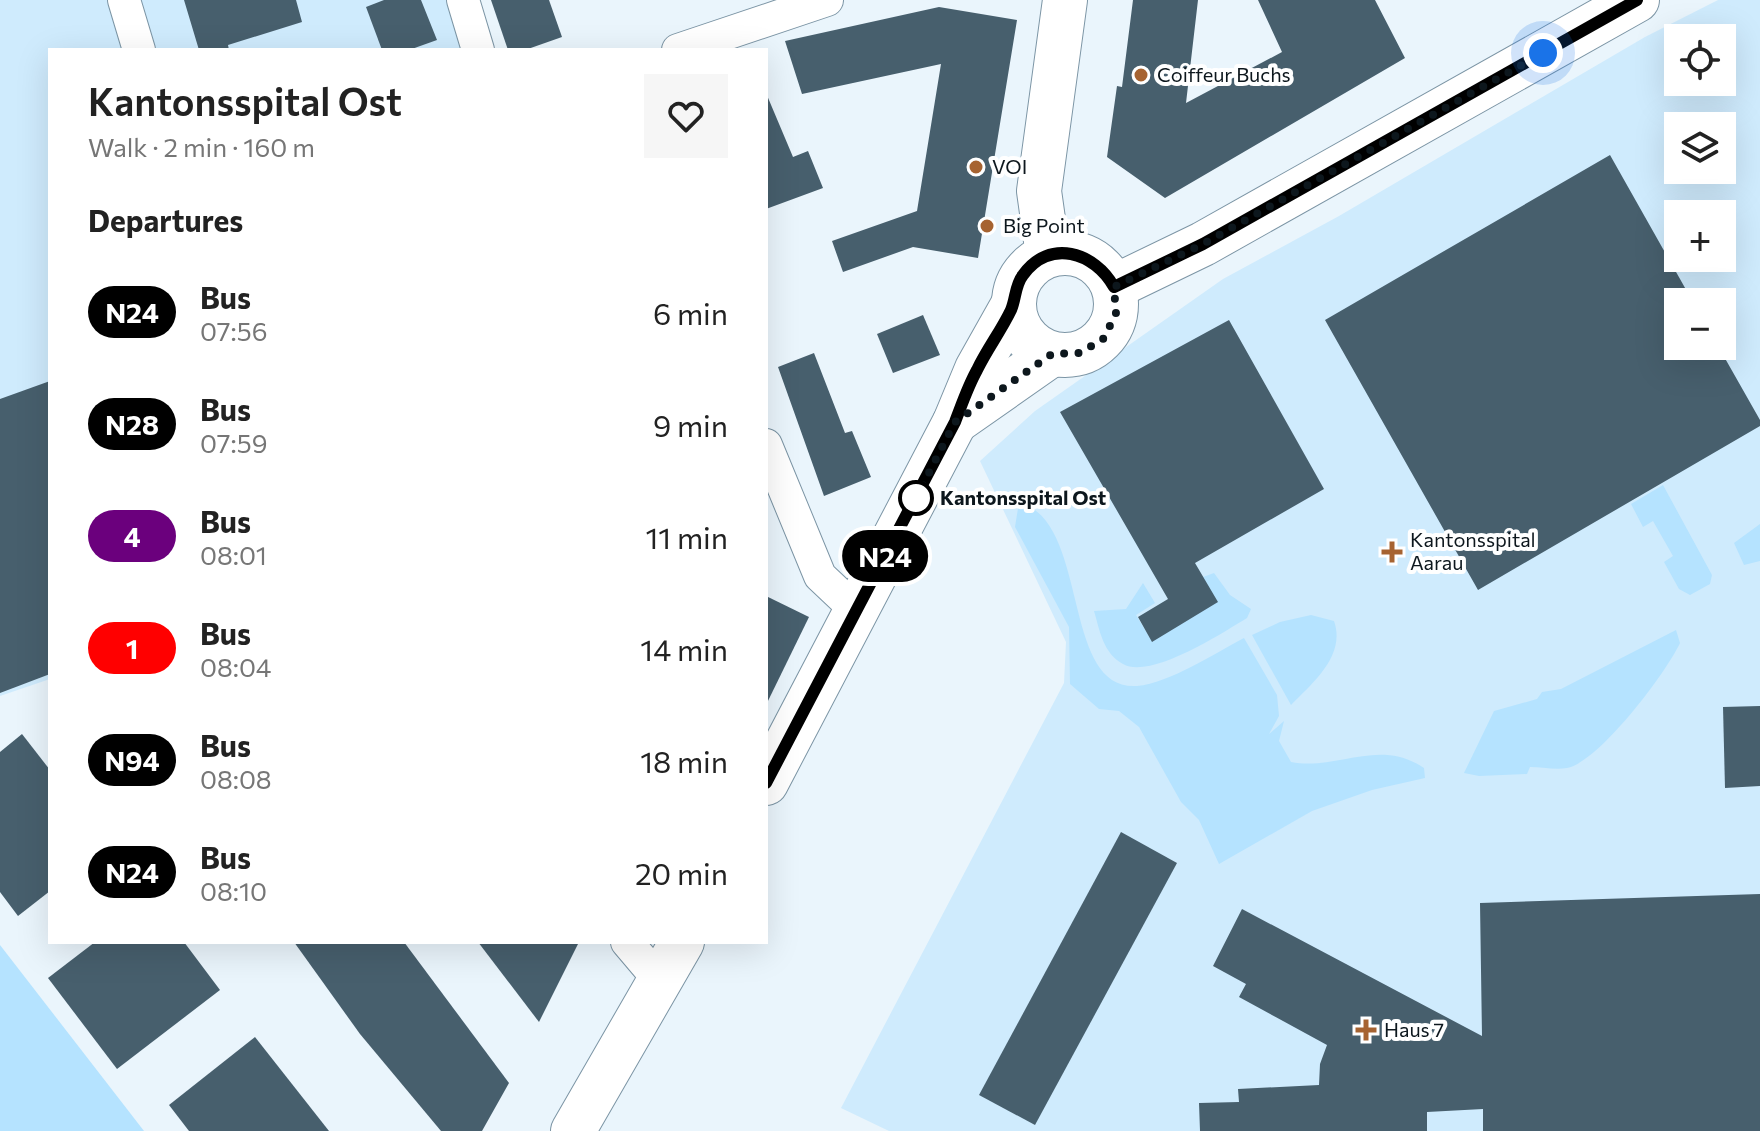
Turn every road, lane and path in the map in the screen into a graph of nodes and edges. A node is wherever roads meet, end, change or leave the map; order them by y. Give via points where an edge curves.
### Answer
1 (124, 0) edge
2 (463, 0) edge
3 (827, 0) edge
4 (1065, 0) edge
5 (1637, 0) edge
6 (138, 48) edge
7 (477, 48) edge
8 (684, 48) edge
9 (1048, 255) junction
10 (1114, 287) junction
11 (1013, 305) junction
12 (1052, 354) junction
13 (955, 422) junction
14 (768, 450) edge
15 (857, 611) junction
16 (768, 779) edge
17 (629, 944) edge
18 (681, 944) edge
19 (660, 981) junction
20 (573, 1131) edge

1 - 6 street
2 - 7 street
3 - 8 street
4 - 9 main road via 1039,191
5 - 10 main road via 1203,244
9 - 10 main road via 1072,253 1095,261
9 - 11 main road via 1021,277
10 - 12 main road via 1116,314 1103,339 1080,353
11 - 12 main road via 1024,336
11 - 13 main road
12 - 13 main road
13 - 15 main road
14 - 15 street via 820,576
15 - 16 main road
17 - 19 street
18 - 19 main road
19 - 20 main road

